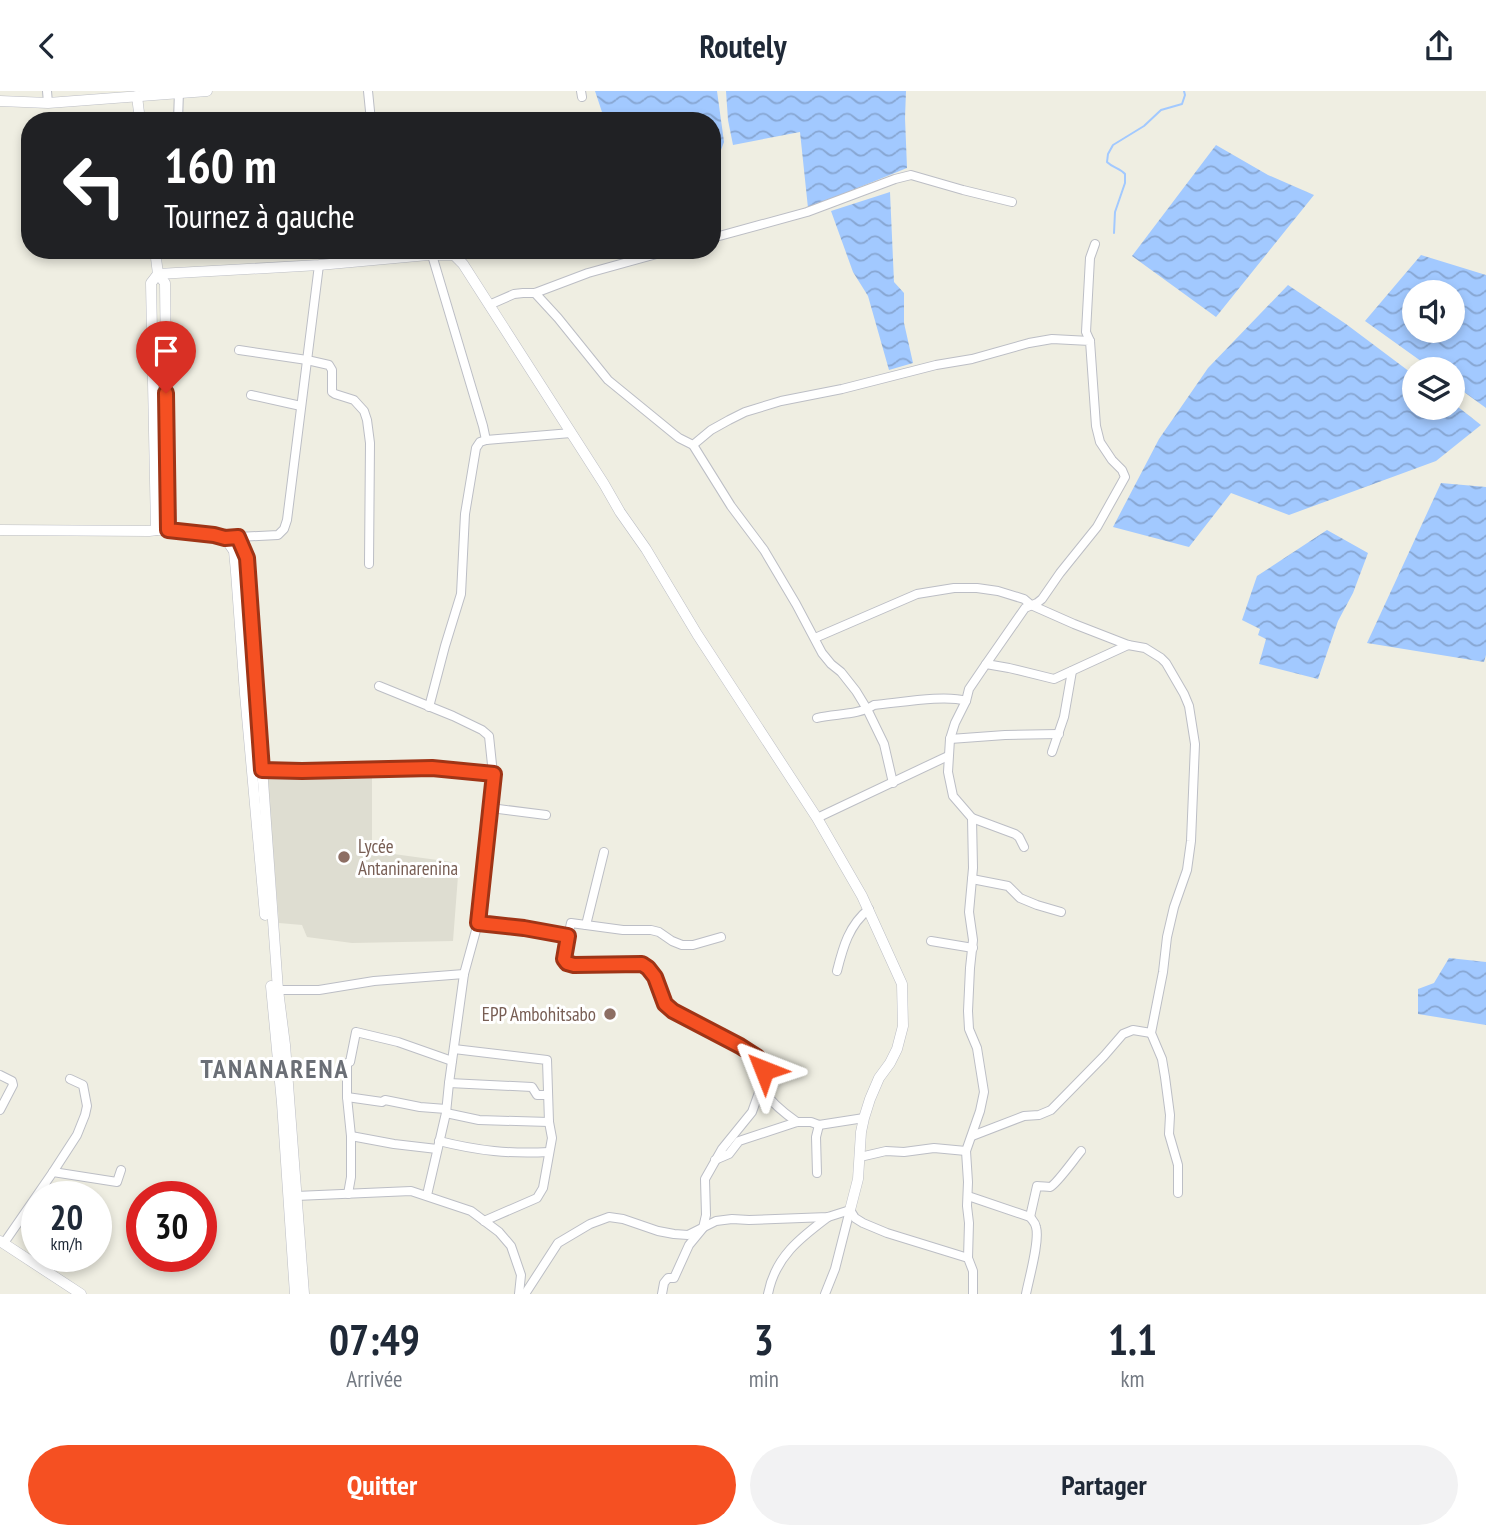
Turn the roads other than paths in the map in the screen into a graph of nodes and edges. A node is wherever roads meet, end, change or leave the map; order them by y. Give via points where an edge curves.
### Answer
1 (47, 91) edge
2 (207, 91) edge
3 (368, 91) edge
4 (179, 92) edge
5 (137, 93) edge
6 (0, 101) edge
7 (48, 103) junction
8 (139, 112) edge
9 (178, 112) edge
10 (370, 112) edge
11 (1012, 202) dead end
12 (721, 236) edge
13 (1095, 244) dead end
14 (156, 259) edge
15 (374, 259) edge
16 (431, 259) edge
17 (460, 259) edge
18 (639, 259) edge
19 (319, 265) junction
20 (158, 274) junction
21 (535, 293) junction
22 (489, 305) junction
23 (1090, 341) junction
24 (239, 350) dead end
25 (307, 360) junction
26 (251, 395) dead end
27 (301, 406) junction
28 (571, 433) junction
29 (486, 440) junction
30 (693, 445) junction
31 (0, 530) edge
32 (156, 530) junction
33 (168, 530) junction
34 (238, 537) junction
35 (225, 538) junction
36 (369, 564) dead end
37 (1031, 605) junction
38 (815, 638) junction
39 (1128, 645) junction
40 (986, 664) junction
41 (1072, 670) junction
42 (380, 686) dead end
43 (257, 693) junction
44 (245, 694) junction
45 (966, 701) junction
46 (429, 706) junction
47 (867, 709) junction
48 (817, 718) dead end
49 (1059, 734) junction
50 (950, 739) junction
51 (1052, 752) dead end
52 (948, 756) junction
53 (257, 770) junction
54 (494, 774) junction
55 (893, 783) junction
56 (491, 808) junction
57 (546, 815) dead end
58 (817, 818) junction
59 (972, 818) junction
60 (1024, 848) dead end
61 (604, 852) dead end
62 (972, 879) junction
63 (869, 909) junction
64 (1061, 912) dead end
65 (478, 923) junction
66 (586, 925) junction
67 (568, 936) junction
68 (721, 937) dead end
69 (931, 941) dead end
70 (973, 948) junction
71 (837, 971) dead end
72 (464, 974) junction
73 (275, 985) junction
74 (1151, 1033) junction
75 (454, 1049) junction
76 (452, 1061) junction
77 (0, 1075) edge
78 (70, 1079) dead end
79 (450, 1083) junction
80 (761, 1087) junction
81 (548, 1095) junction
82 (346, 1097) junction
83 (0, 1110) edge
84 (446, 1111) junction
85 (864, 1118) junction
86 (549, 1122) junction
87 (797, 1122) junction
88 (818, 1125) junction
89 (351, 1136) junction
90 (972, 1136) junction
91 (438, 1145) junction
92 (966, 1151) junction
93 (1081, 1151) dead end
94 (550, 1152) junction
95 (860, 1157) junction
96 (715, 1160) junction
97 (121, 1170) dead end
98 (52, 1172) junction
99 (817, 1173) dead end
100 (292, 1184) junction
101 (1178, 1193) dead end
102 (348, 1194) junction
103 (427, 1195) junction
104 (296, 1196) junction
105 (968, 1196) junction
106 (850, 1210) junction
107 (828, 1217) junction
108 (1030, 1217) junction
109 (484, 1221) junction
110 (702, 1228) junction
111 (2, 1242) edge
112 (968, 1258) junction
113 (81, 1294) edge
114 (295, 1294) edge
115 (304, 1294) edge
116 (519, 1294) edge
117 (525, 1294) edge
118 (662, 1294) edge
119 (768, 1294) edge
120 (825, 1294) edge
121 (973, 1294) edge
122 (1026, 1294) edge

1 - 7 street
2 - 4 street
3 - 10 street
4 - 5 street
4 - 9 street
5 - 7 street
5 - 8 street
6 - 7 street
11 - 12 street via 911,174 807,212
13 - 23 street via 1089,271 1086,332
14 - 20 street
15 - 19 street
16 - 29 street
17 - 22 street
18 - 21 street
19 - 20 street
19 - 25 street
20 - 32 street via 151,283
20 - 33 street via 165,283
21 - 22 street via 514,294
21 - 30 street via 608,380 678,438
22 - 28 street
23 - 30 street via 1029,343 781,401 745,412 710,430
23 - 37 street via 1098,439 1125,477 1097,527 1042,599
24 - 25 street
25 - 27 street
25 - 36 street via 329,365 332,392 354,400 364,411 370,443
26 - 27 street
27 - 34 street via 284,529 278,534
28 - 29 street
28 - 58 street
29 - 46 street via 476,448 465,514 461,594
30 - 38 street via 764,550
31 - 32 street
32 - 33 street
33 - 35 street
34 - 35 street
34 - 43 street via 247,558
35 - 44 street via 234,551
37 - 38 street via 988,589 965,587 917,594
37 - 39 street
37 - 40 street
38 - 47 street
39 - 41 street
39 - 74 street via 1145,648 1166,663 1189,706 1195,744 1187,870 1167,937
40 - 41 street via 1054,680
40 - 45 street
41 - 49 street
42 - 46 street
43 - 44 street
43 - 53 street
44 - 53 street
45 - 47 street via 939,699
45 - 50 street
46 - 54 street via 489,736
47 - 48 street
47 - 55 street via 884,744
49 - 50 street
49 - 51 street
50 - 52 street
52 - 55 street
52 - 59 street via 953,796
53 - 54 street via 432,768
53 - 73 street
54 - 56 street
55 - 58 street
56 - 57 street
56 - 65 street
58 - 63 street
59 - 60 street via 1015,834
59 - 62 street
61 - 66 street
62 - 64 street via 1007,886 1020,898
62 - 70 street
63 - 71 street via 852,927
63 - 85 street via 902,984 903,1026
65 - 67 street
65 - 72 street
66 - 67 street via 571,923
66 - 68 street via 651,930 682,945
67 - 80 street via 567,963 642,964 648,968 673,1011 757,1057 764,1070
69 - 70 street
70 - 90 street via 969,1028 984,1092
72 - 73 street via 374,981 319,991
72 - 75 street
73 - 100 street via 285,1045
74 - 90 street via 1133,1030 1123,1034 1051,1110
74 - 101 street via 1162,1059
75 - 76 street
75 - 81 street via 547,1060
76 - 79 street
76 - 82 street via 356,1032 351,1062 347,1063
77 - 83 street via 13,1085
78 - 98 street via 83,1085 87,1106 77,1135
79 - 81 street via 532,1087 537,1095
79 - 84 street
80 - 87 street
80 - 96 street via 752,1112
81 - 86 street
82 - 84 street
82 - 89 street
84 - 86 street via 479,1120
84 - 91 street
85 - 88 street
85 - 95 street
86 - 94 street
87 - 88 street
87 - 96 street via 739,1141 729,1154
88 - 99 street
89 - 91 street via 394,1144
89 - 102 street
90 - 92 street
91 - 94 street
91 - 103 street
92 - 95 street via 933,1147
92 - 105 street
93 - 108 street via 1051,1187 1038,1186
94 - 109 street via 537,1198
95 - 106 street
96 - 110 street via 705,1179
97 - 98 street via 117,1182
98 - 111 street
100 - 104 street
100 - 114 street
102 - 103 street via 411,1191
102 - 104 street
103 - 109 street via 471,1211
104 - 115 street
105 - 108 street
105 - 112 street
106 - 107 street
106 - 112 street via 863,1223 887,1233
106 - 120 street
107 - 110 street via 732,1219
107 - 119 street via 781,1260
108 - 122 street via 1036,1238
109 - 116 street via 511,1246 521,1275
110 - 117 street via 688,1235 674,1234 609,1217 590,1224 558,1243
110 - 118 street via 674,1278 664,1283
111 - 113 street
112 - 121 street

